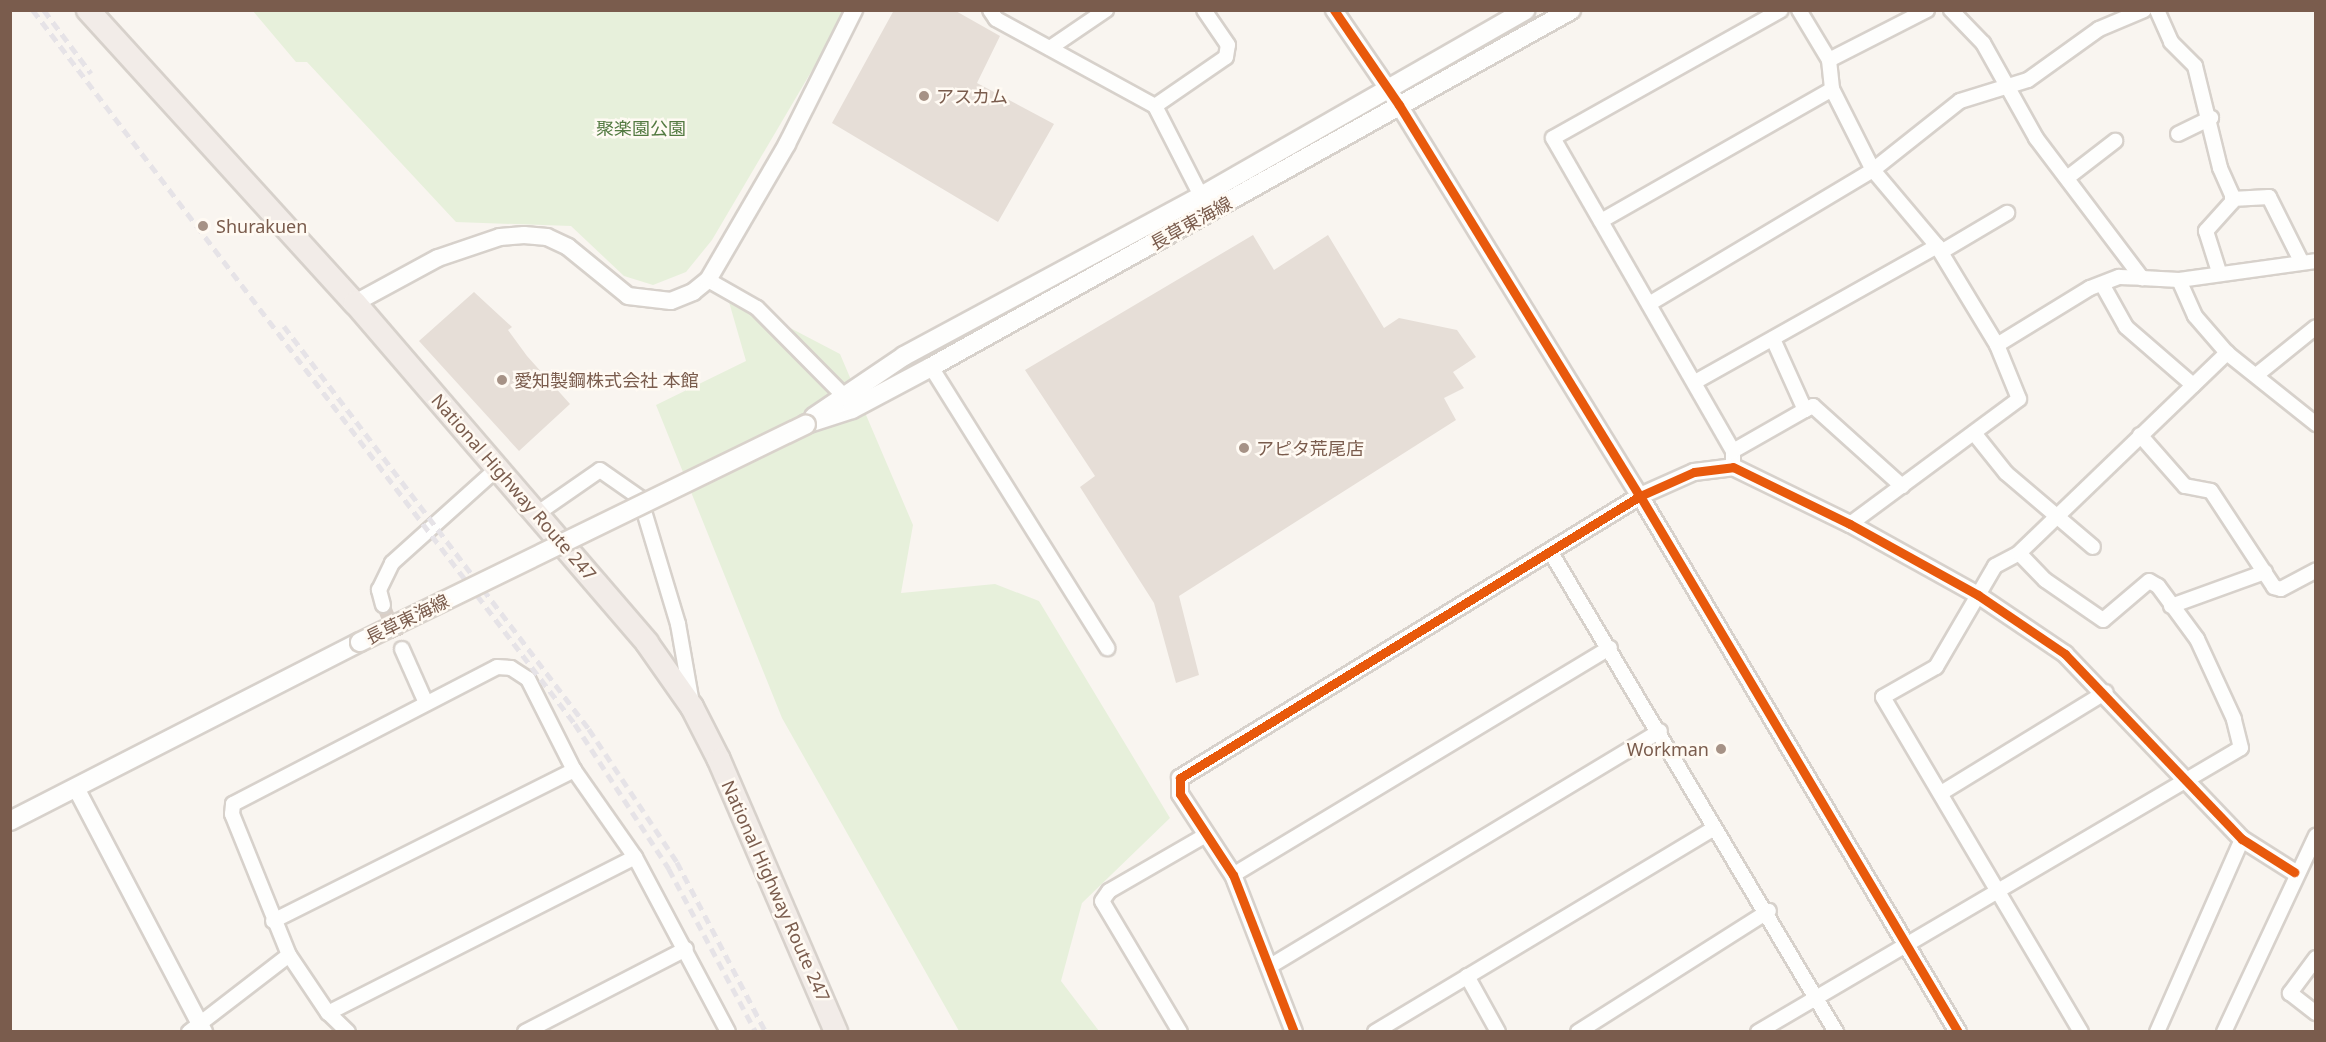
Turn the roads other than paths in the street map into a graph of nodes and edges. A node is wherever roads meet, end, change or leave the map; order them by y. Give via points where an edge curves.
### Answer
1 (88, 10) edge
2 (854, 10) edge
3 (990, 10) edge
4 (1106, 10) edge
5 (1204, 10) edge
6 (1334, 10) edge
7 (1526, 10) edge
8 (1571, 10) edge
9 (1781, 10) edge
10 (1799, 10) edge
11 (1927, 10) edge
12 (1951, 10) edge
13 (2144, 10) edge
14 (2157, 10) edge
15 (1050, 48) junction
16 (1829, 60) junction
17 (2004, 85) junction
18 (1387, 88) junction
19 (1832, 89) junction
20 (1399, 105) junction
21 (1155, 106) junction
22 (2211, 118) junction
23 (2178, 134) dead end
24 (2115, 141) dead end
25 (1873, 170) junction
26 (2067, 178) junction
27 (1201, 196) junction
28 (2232, 199) junction
29 (2007, 213) dead end
30 (1601, 221) junction
31 (1939, 249) junction
32 (2301, 261) junction
33 (2316, 261) edge
34 (2219, 272) junction
35 (2142, 278) junction
36 (708, 280) junction
37 (2179, 280) junction
38 (2102, 284) junction
39 (355, 303) junction
40 (1649, 304) junction
41 (2316, 327) edge
42 (1773, 339) junction
43 (1997, 345) junction
44 (2227, 353) junction
45 (931, 367) junction
46 (2259, 373) junction
47 (1695, 382) junction
48 (2193, 385) junction
49 (842, 394) junction
50 (1805, 410) junction
51 (806, 424) junction
52 (2316, 424) edge
53 (1974, 433) junction
54 (2140, 435) junction
55 (1733, 459) junction
56 (499, 467) junction
57 (1902, 486) junction
58 (1640, 496) junction
59 (538, 513) junction
60 (2058, 515) junction
61 (1850, 524) junction
62 (2093, 547) dead end
63 (1551, 551) junction
64 (2019, 553) junction
65 (2316, 570) edge
66 (2265, 572) junction
67 (1978, 595) junction
68 (383, 605) tunnel mouth
69 (2171, 606) junction
70 (1107, 648) dead end
71 (1610, 648) junction
72 (402, 649) tunnel mouth
73 (2106, 692) junction
74 (426, 703) junction
75 (692, 707) junction
76 (1660, 731) junction
77 (574, 770) junction
78 (2183, 780) junction
79 (76, 788) junction
80 (1941, 793) junction
81 (10, 821) edge
82 (1714, 828) junction
83 (1206, 836) junction
84 (2316, 836) edge
85 (2242, 839) junction
86 (635, 857) junction
87 (2294, 872) junction
88 (1233, 875) junction
89 (1997, 891) junction
90 (1769, 911) junction
91 (273, 921) junction
92 (1907, 945) junction
93 (686, 949) junction
94 (289, 955) junction
95 (2316, 958) edge
96 (1272, 965) junction
97 (1467, 976) junction
98 (1817, 999) junction
99 (328, 1013) junction
100 (2316, 1013) edge
101 (197, 1029) edge
102 (348, 1032) edge
103 (525, 1032) edge
104 (728, 1032) edge
105 (836, 1032) edge
106 (1180, 1032) edge
107 (1294, 1032) edge
108 (1376, 1032) edge
109 (1498, 1032) edge
110 (1578, 1032) edge
111 (1758, 1032) edge
112 (1836, 1032) edge
113 (1958, 1032) edge
114 (2081, 1032) edge
115 (2157, 1032) edge
116 (2224, 1032) edge

1 - 39 highway, National Highway Route 247
2 - 36 street via 787,144
3 - 15 street
4 - 15 street
5 - 21 street via 1228,45 1226,57
6 - 18 street
7 - 18 main road, 長草東海線
8 - 20 main road, 長草東海線
9 - 30 street via 1553,138
10 - 16 street
11 - 16 street
12 - 17 street via 1983,43
13 - 17 street via 2099,29 2028,80
14 - 22 street via 2171,42 2195,66
15 - 21 street
16 - 19 street
17 - 25 street via 1941,113
17 - 26 street
18 - 20 street
18 - 27 main road, 長草東海線
19 - 25 street
19 - 30 street
20 - 45 main road, 長草東海線
20 - 58 street
21 - 27 street
22 - 23 street
22 - 28 street via 2220,168
24 - 26 street
25 - 31 street
25 - 40 street
26 - 35 street
27 - 49 main road, 長草東海線
28 - 32 street via 2269,197
28 - 34 street via 2206,231
29 - 31 street
30 - 40 street
31 - 42 street
31 - 43 street
32 - 33 street
32 - 34 street
34 - 37 street
35 - 37 street
35 - 38 street via 2119,277
36 - 39 street via 671,301 628,296 568,247 546,237 500,237 438,258
36 - 49 street via 757,308
37 - 44 street via 2195,316
38 - 43 street
38 - 48 street via 2126,327
39 - 56 highway, National Highway Route 247
40 - 47 street
41 - 46 street
42 - 47 street
42 - 50 street
43 - 53 street via 2019,399
44 - 46 street
44 - 48 street
45 - 51 main road, 長草東海線 via 852,409
45 - 70 street
46 - 52 street
47 - 55 street
48 - 54 street
49 - 51 main road, 長草東海線
50 - 55 street
50 - 57 street via 1814,406
51 - 79 main road, 長草東海線, bridge via 360,642
53 - 57 street
53 - 60 street via 2006,473
54 - 60 street
54 - 66 street via 2186,486 2211,491
55 - 58 street
55 - 61 street
56 - 59 highway, National Highway Route 247
56 - 68 street via 392,563 379,590
57 - 61 street
58 - 63 street
58 - 92 street
59 - 75 highway, National Highway Route 247 via 647,643
59 - 75 street via 600,470 639,498 678,624
60 - 62 street
60 - 64 street
61 - 67 street
63 - 71 street
63 - 83 street via 1180,778 1180,794
64 - 67 street via 1995,566
64 - 69 street via 2045,580 2103,620 2149,581
65 - 66 street via 2281,589
66 - 69 street
67 - 73 street via 2065,654
67 - 80 street via 1936,666 1883,697
69 - 78 street via 2198,639 2234,719 2241,748
71 - 76 street
71 - 88 street
72 - 74 street
73 - 78 street
73 - 80 street
74 - 77 street via 497,667 511,668 528,679
74 - 91 street via 233,804 232,814
75 - 105 highway, National Highway Route 247
76 - 82 street
76 - 96 street
77 - 86 street
77 - 91 street
78 - 85 street
78 - 89 street
79 - 81 main road, 長草東海線
79 - 101 street
80 - 89 street
82 - 90 street
82 - 97 street
83 - 88 street
83 - 106 street via 1109,891 1102,902
84 - 87 street
85 - 87 street
85 - 115 street
86 - 93 street
86 - 99 street
87 - 116 street
88 - 96 street
89 - 92 street
89 - 114 street
90 - 98 street
90 - 110 street
91 - 94 street
92 - 98 street
92 - 113 street
93 - 103 street
93 - 104 street
94 - 99 street
94 - 101 street
95 - 100 street via 2290,993
96 - 107 street
97 - 108 street
97 - 109 street
98 - 111 street
98 - 112 street
99 - 102 street

